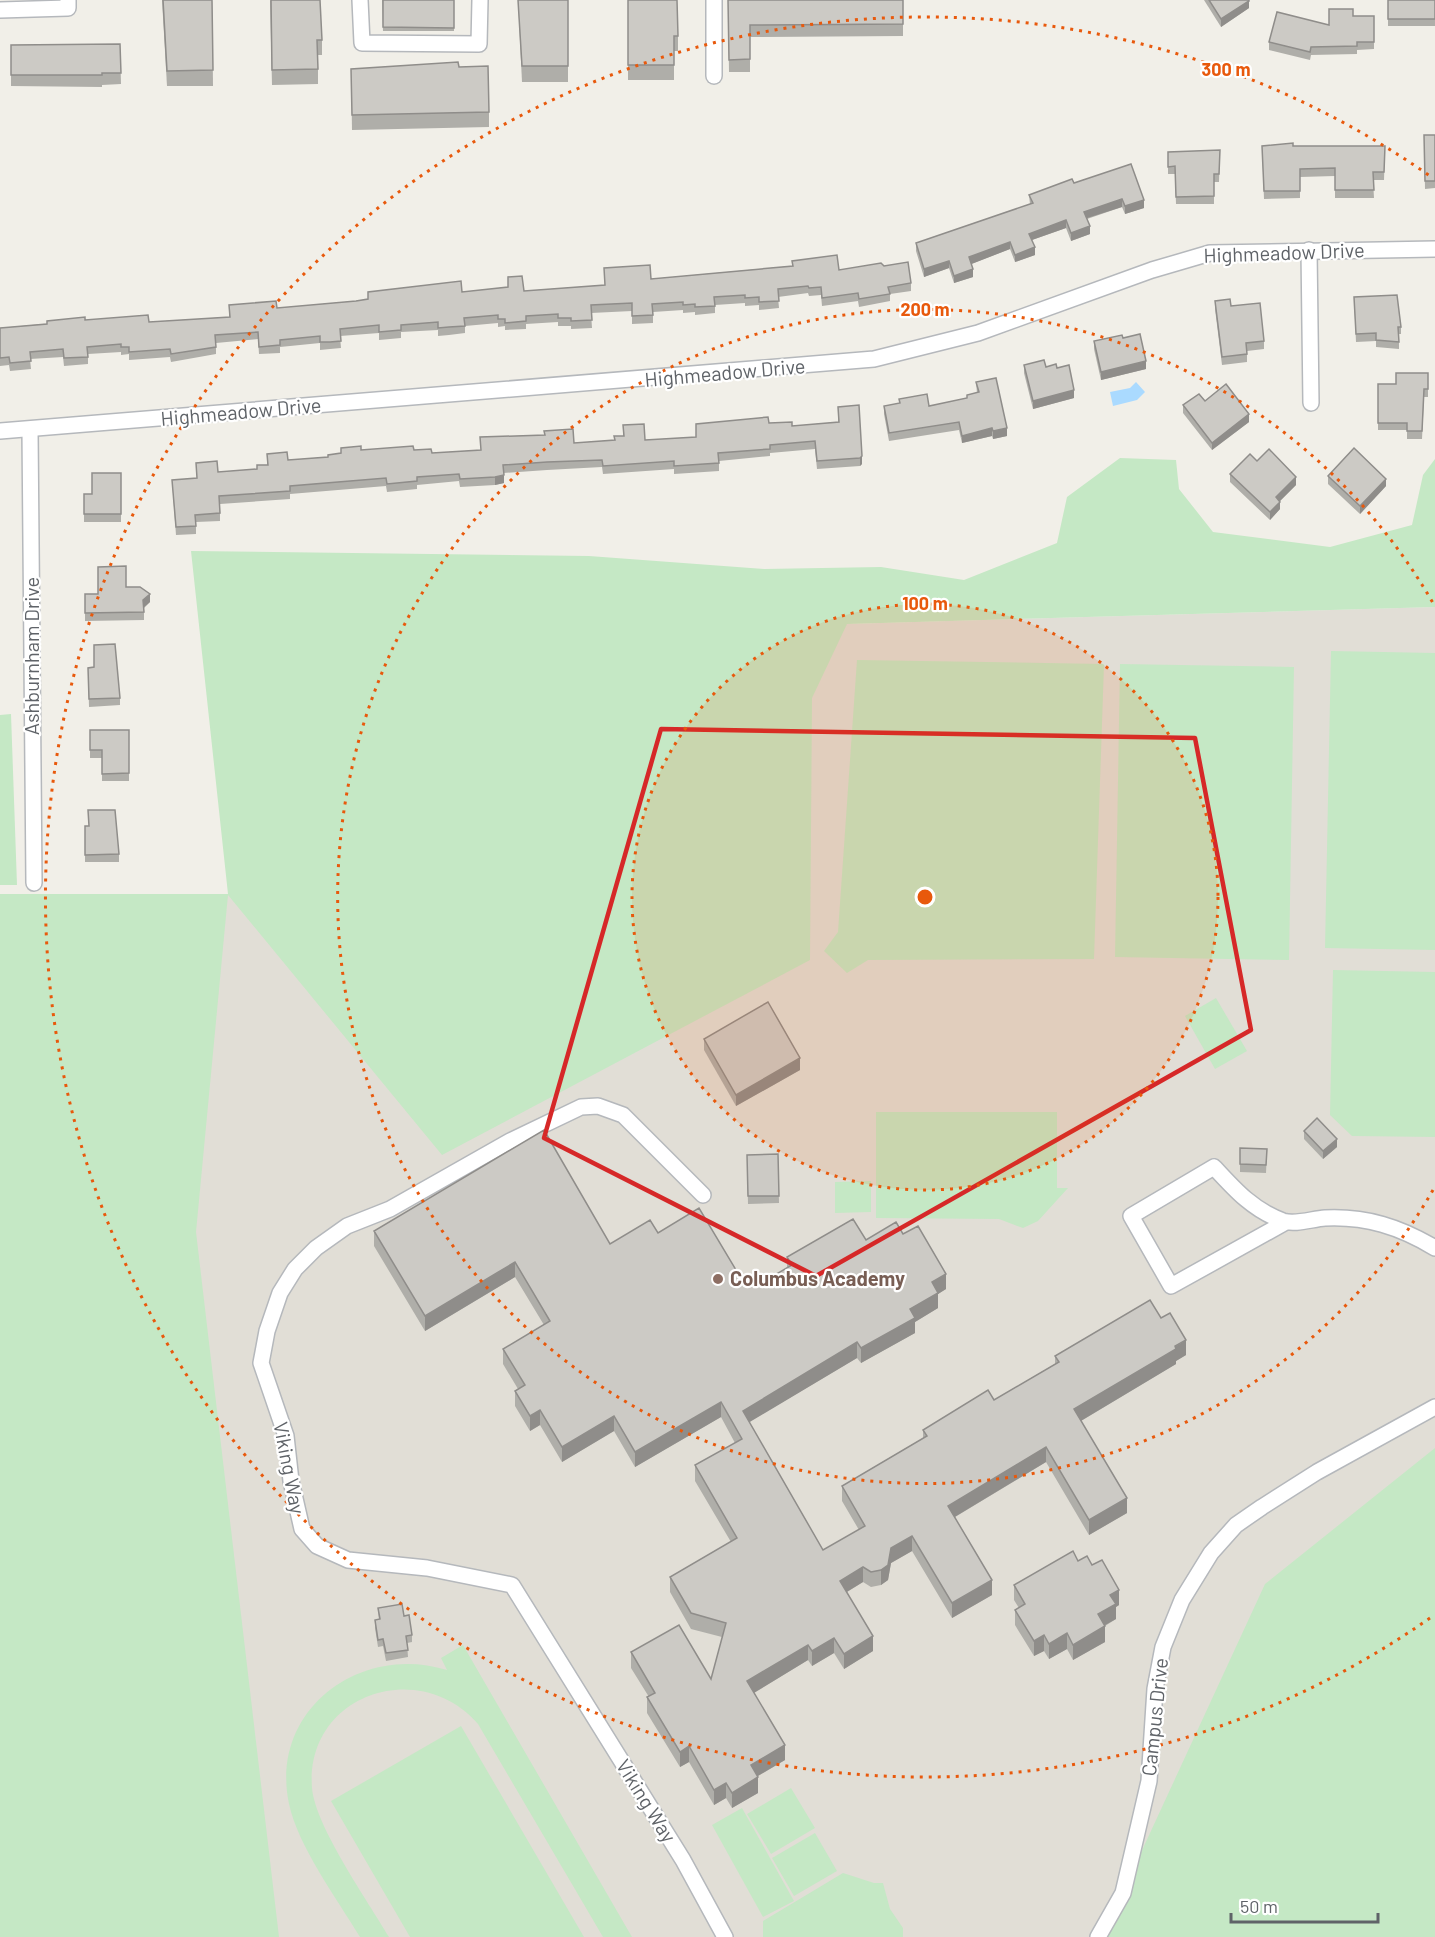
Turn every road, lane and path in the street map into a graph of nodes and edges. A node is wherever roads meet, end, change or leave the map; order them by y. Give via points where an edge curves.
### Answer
1 (68, 0) edge
2 (360, 0) edge
3 (480, 0) edge
4 (714, 0) edge
5 (0, 10) edge
6 (714, 76) dead end
7 (1435, 249) edge
8 (1309, 250) junction
9 (1311, 403) dead end
10 (0, 430) edge
11 (30, 430) junction
12 (34, 883) dead end
13 (703, 1195) dead end
14 (1286, 1222) junction
15 (1435, 1248) edge
16 (1435, 1407) edge
17 (725, 1937) edge
18 (1098, 1937) edge

1 - 5 street via 68,8
2 - 3 street via 362,43 479,44
4 - 6 street
7 - 8 street, Highmeadow Drive
8 - 9 street
8 - 11 street, Highmeadow Drive via 1193,257 978,333 874,359
10 - 11 street, Highmeadow Drive
11 - 12 street, Ashburnham Drive
13 - 17 street, Viking Way via 623,1115 598,1106 581,1107 510,1141 390,1209 347,1226 316,1248 295,1269 280,1293 261,1363 286,1436 302,1529 317,1546 348,1560 427,1568 512,1584 683,1860
14 - 14 street via 1171,1286 1131,1216 1214,1167 1240,1196
14 - 15 street via 1361,1220 1395,1226
16 - 18 street, Campus Drive via 1262,1507 1236,1525 1211,1553 1182,1600 1163,1647 1155,1689 1149,1781 1123,1893

